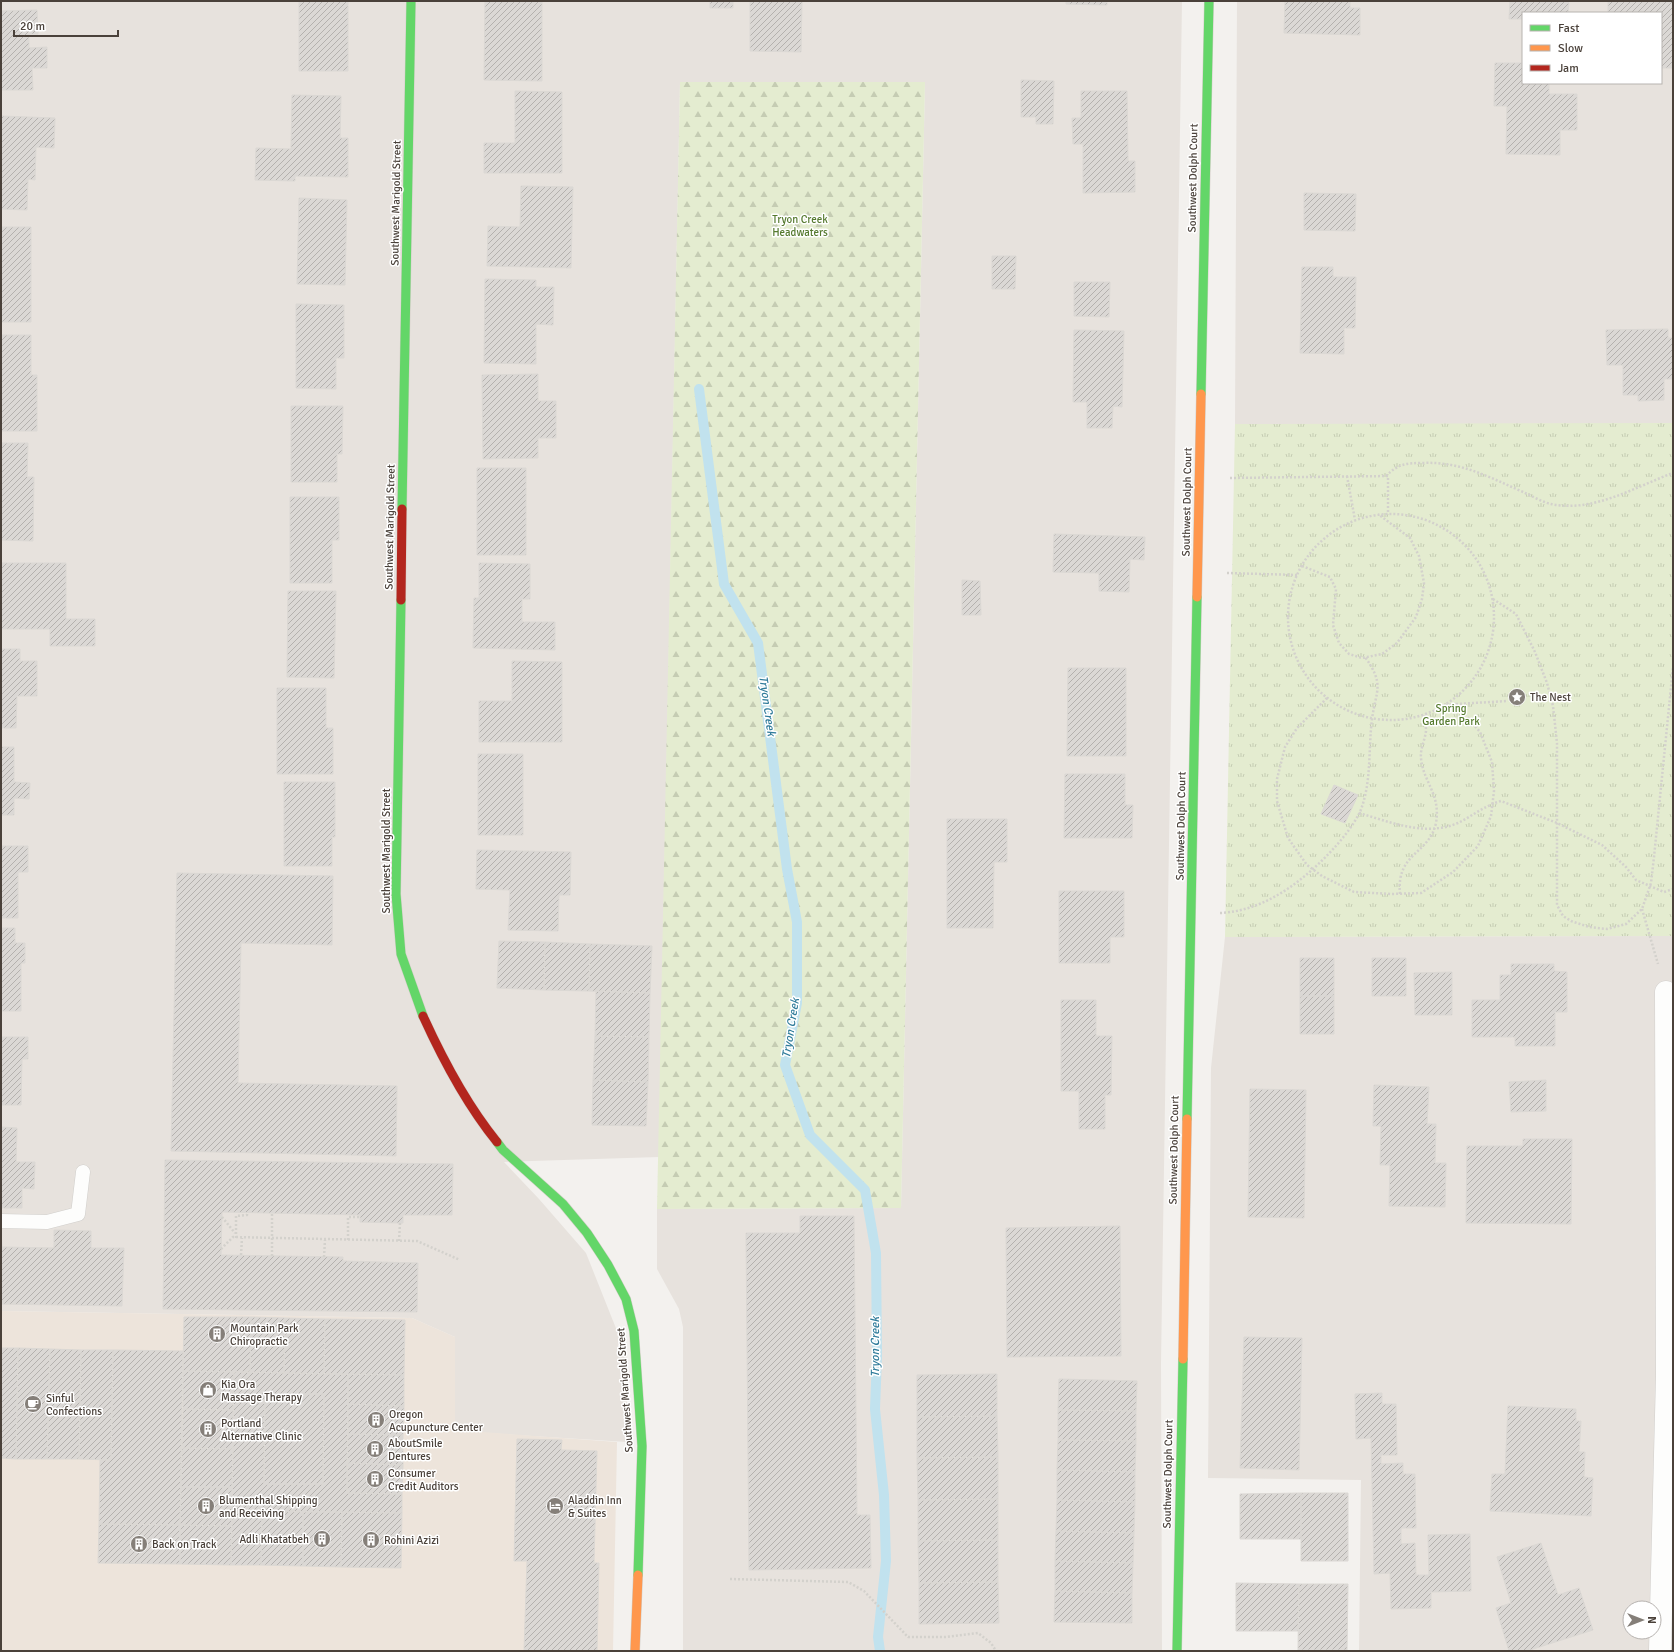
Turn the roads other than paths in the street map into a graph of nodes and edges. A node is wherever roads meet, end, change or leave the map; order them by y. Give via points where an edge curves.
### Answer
1 (411, 1) edge
2 (1208, 1) edge
3 (1666, 992) road end
4 (83, 1172) dead end
5 (1, 1221) edge
6 (635, 1651) edge
7 (1177, 1651) edge
8 (1660, 1651) edge

1 - 6 street, Southwest Marigold Street via 396,894 401,954 423,1018 478,1119 503,1150 563,1204 588,1233 626,1299 634,1331 642,1446
2 - 7 street, Southwest Dolph Court
3 - 8 street via 1667,1376
4 - 5 lane via 78,1214 47,1222

